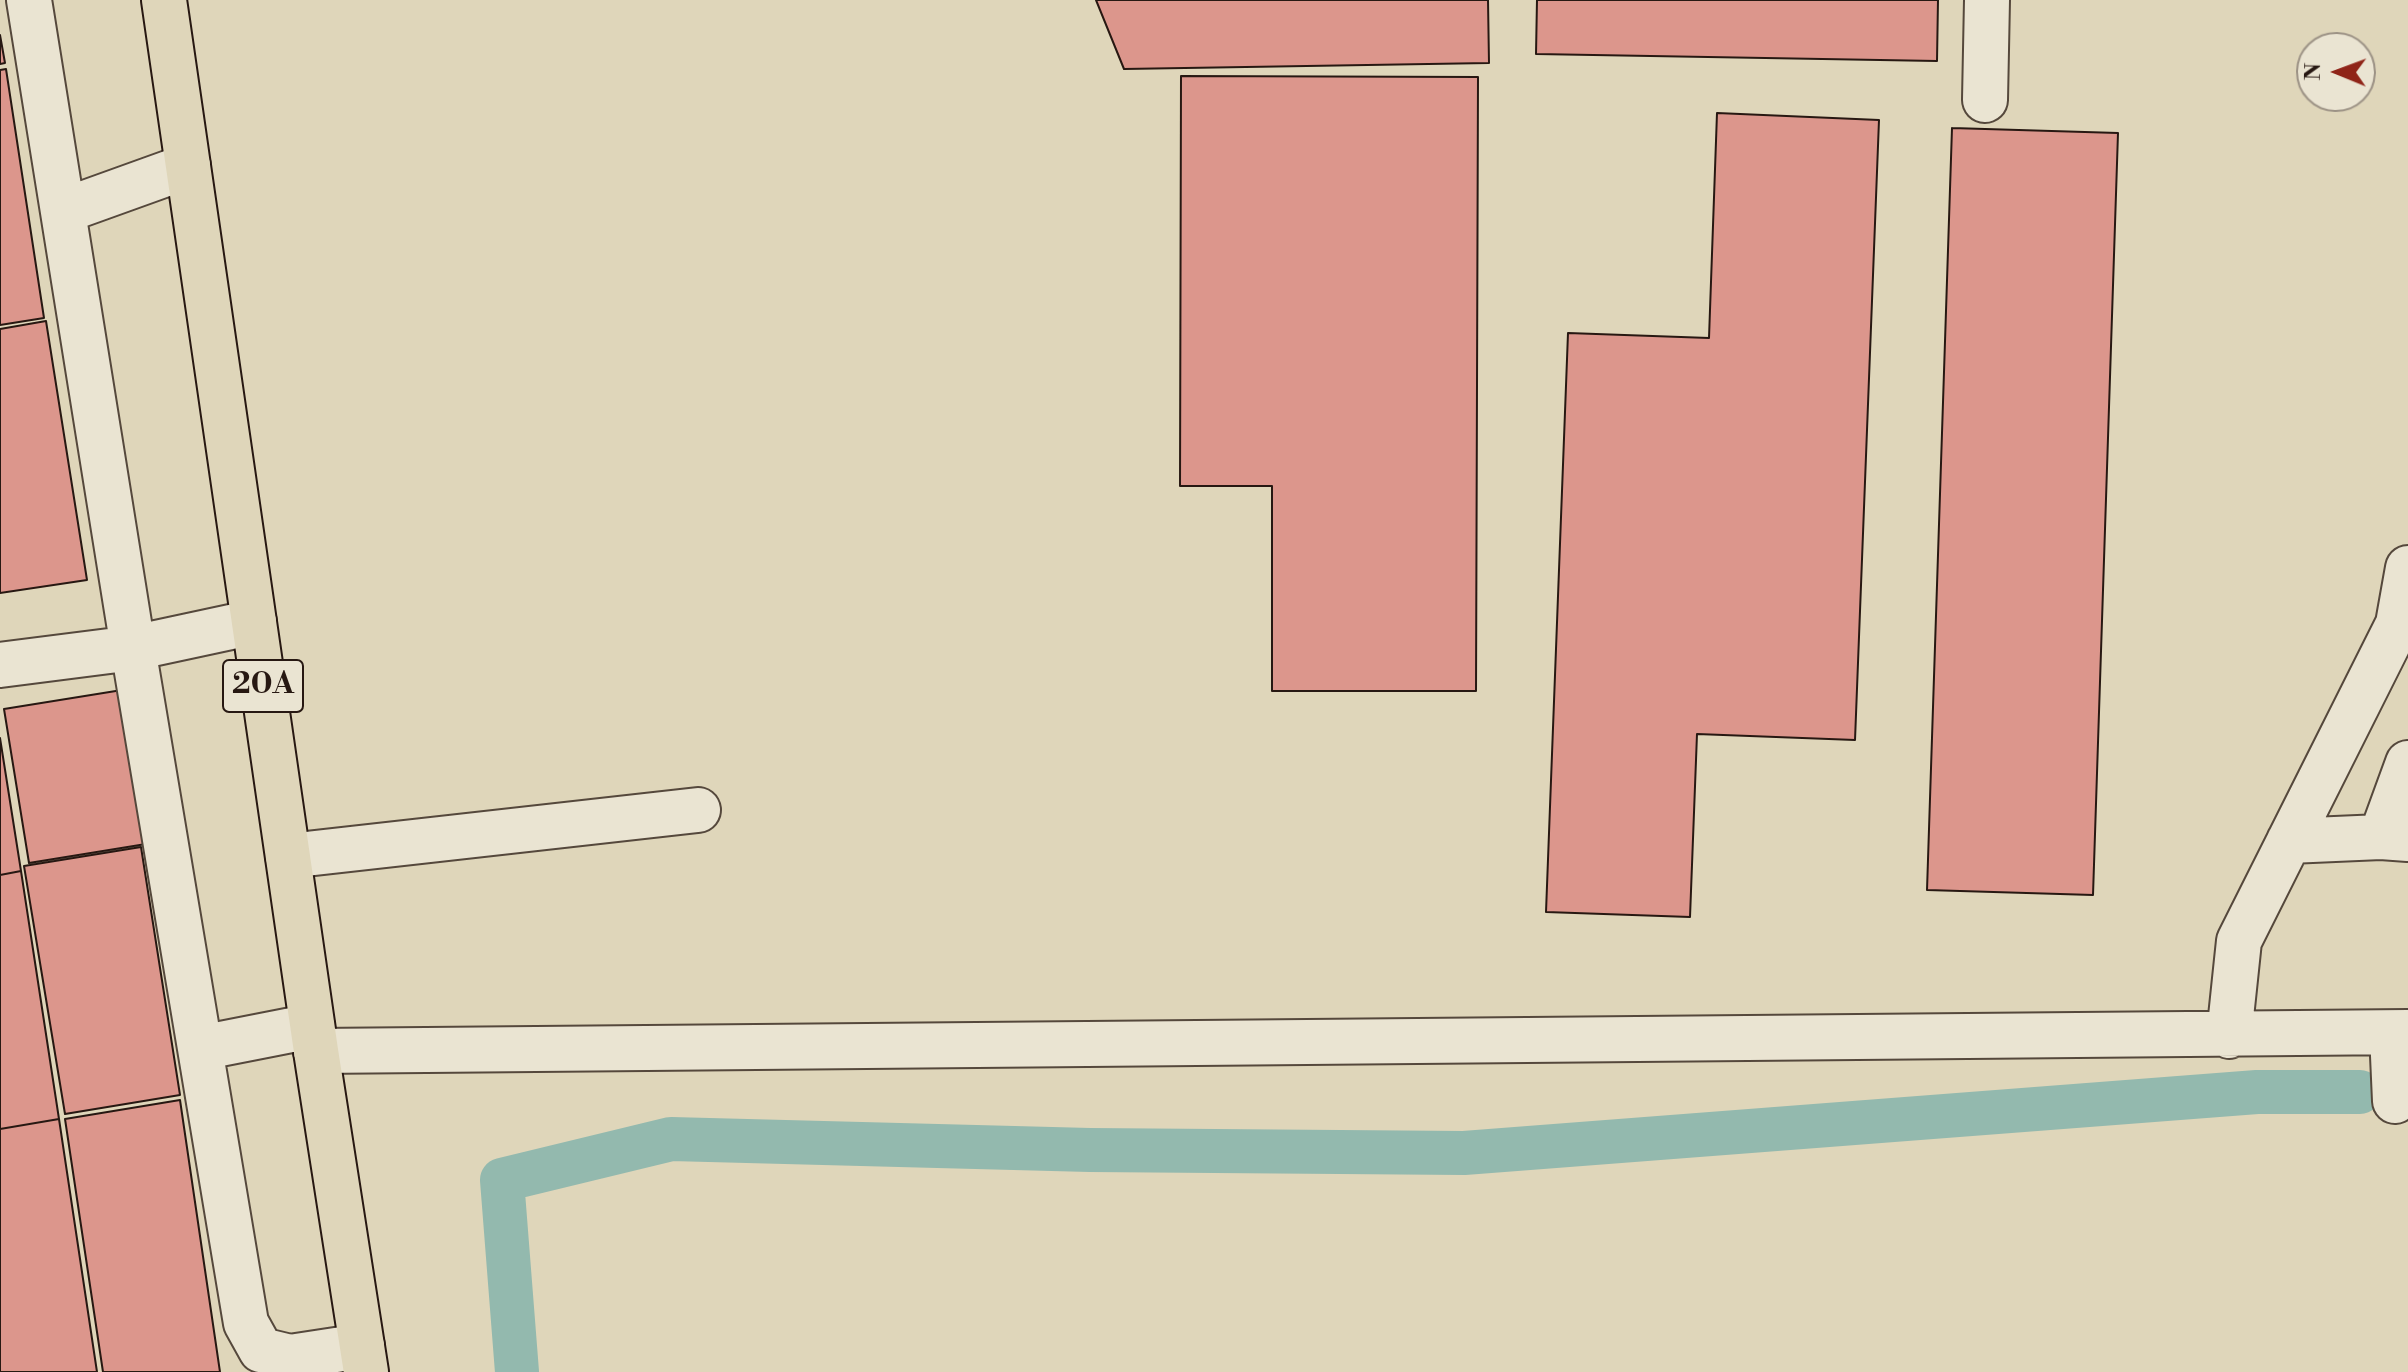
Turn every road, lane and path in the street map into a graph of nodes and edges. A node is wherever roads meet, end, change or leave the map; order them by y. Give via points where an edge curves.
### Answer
1 (29, 0) edge
2 (164, 0) edge
3 (1987, 0) edge
4 (1985, 100) dead end
5 (188, 166) junction
6 (63, 211) junction
7 (2408, 568) edge
8 (254, 622) junction
9 (2403, 624) edge
10 (133, 648) junction
11 (0, 665) edge
12 (2408, 763) edge
13 (698, 810) dead end
14 (2395, 838) edge
15 (2289, 841) junction
16 (288, 856) junction
17 (2400, 1033) edge
18 (2229, 1036) junction
19 (314, 1039) junction
20 (200, 1048) junction
21 (2395, 1101) dead end
22 (364, 1359) edge

1 - 6 street
2 - 5 main road, 20A
3 - 4 street
5 - 6 street
5 - 8 main road, 20A
6 - 10 street
7 - 9 street
8 - 10 street
8 - 16 main road, 20A
9 - 15 street
10 - 11 street
10 - 20 street
12 - 14 street
13 - 16 street
14 - 15 street
15 - 18 street via 2239,941
16 - 19 main road, 20A
17 - 18 street
17 - 21 street
18 - 19 street
19 - 20 street
19 - 22 main road, 20A
20 - 22 street via 246,1323 261,1350 290,1357

